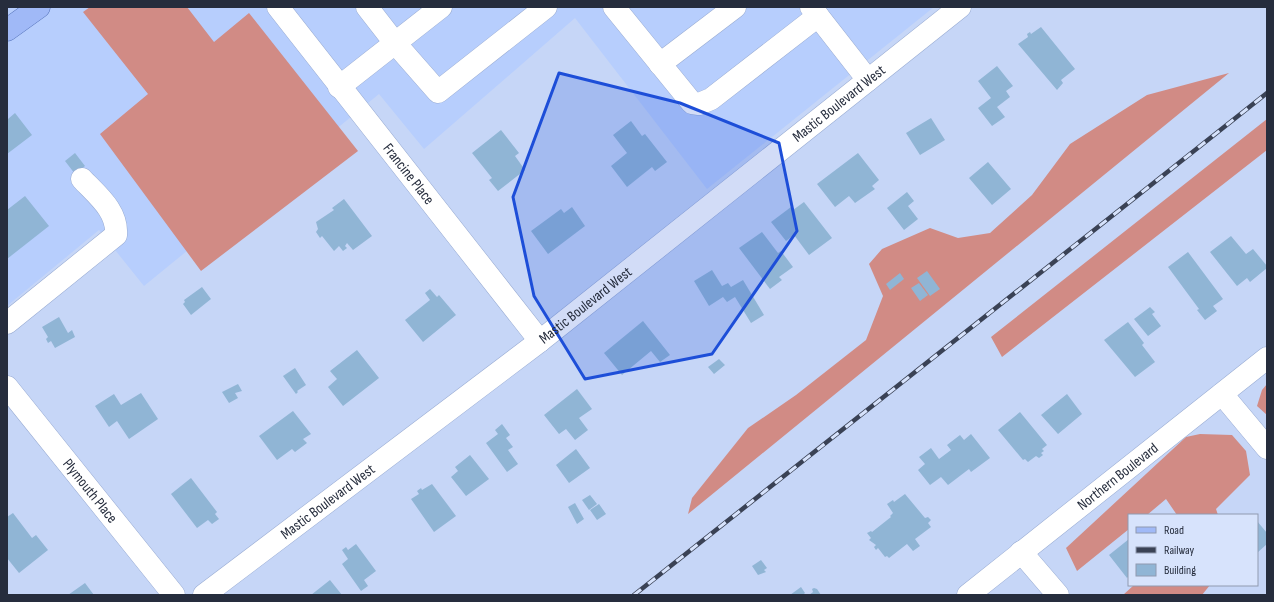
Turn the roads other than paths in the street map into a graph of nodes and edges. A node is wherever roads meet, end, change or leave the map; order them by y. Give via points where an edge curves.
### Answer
1 (39, 7) edge
2 (278, 7) edge
3 (367, 7) edge
4 (441, 7) edge
5 (546, 7) edge
6 (735, 7) edge
7 (960, 7) edge
8 (623, 10) edge
9 (814, 11) edge
10 (7, 30) edge
11 (395, 43) junction
12 (660, 64) junction
13 (868, 80) junction
14 (339, 87) junction
15 (82, 179) dead end
16 (7, 323) edge
17 (540, 341) junction
18 (1267, 358) edge
19 (7, 387) edge
20 (1222, 394) junction
21 (1267, 448) edge
22 (1021, 552) junction
23 (174, 595) edge
24 (204, 595) edge
25 (968, 595) edge
26 (1058, 595) edge

1 - 10 main road
2 - 14 street, Francine Place
3 - 11 street
4 - 11 street
5 - 11 street via 438,92
6 - 12 street
7 - 13 street, Mastic Boulevard West
8 - 12 street
9 - 12 street via 711,99 699,104 692,103
9 - 13 street
11 - 14 street
13 - 17 street, Mastic Boulevard West
14 - 17 street, Francine Place
15 - 16 street via 113,213 117,224 116,234
17 - 24 street, Mastic Boulevard West
18 - 20 street, Northern Boulevard
19 - 23 street, Plymouth Place
20 - 21 street
20 - 22 street, Northern Boulevard
22 - 25 street, Northern Boulevard
22 - 26 street

